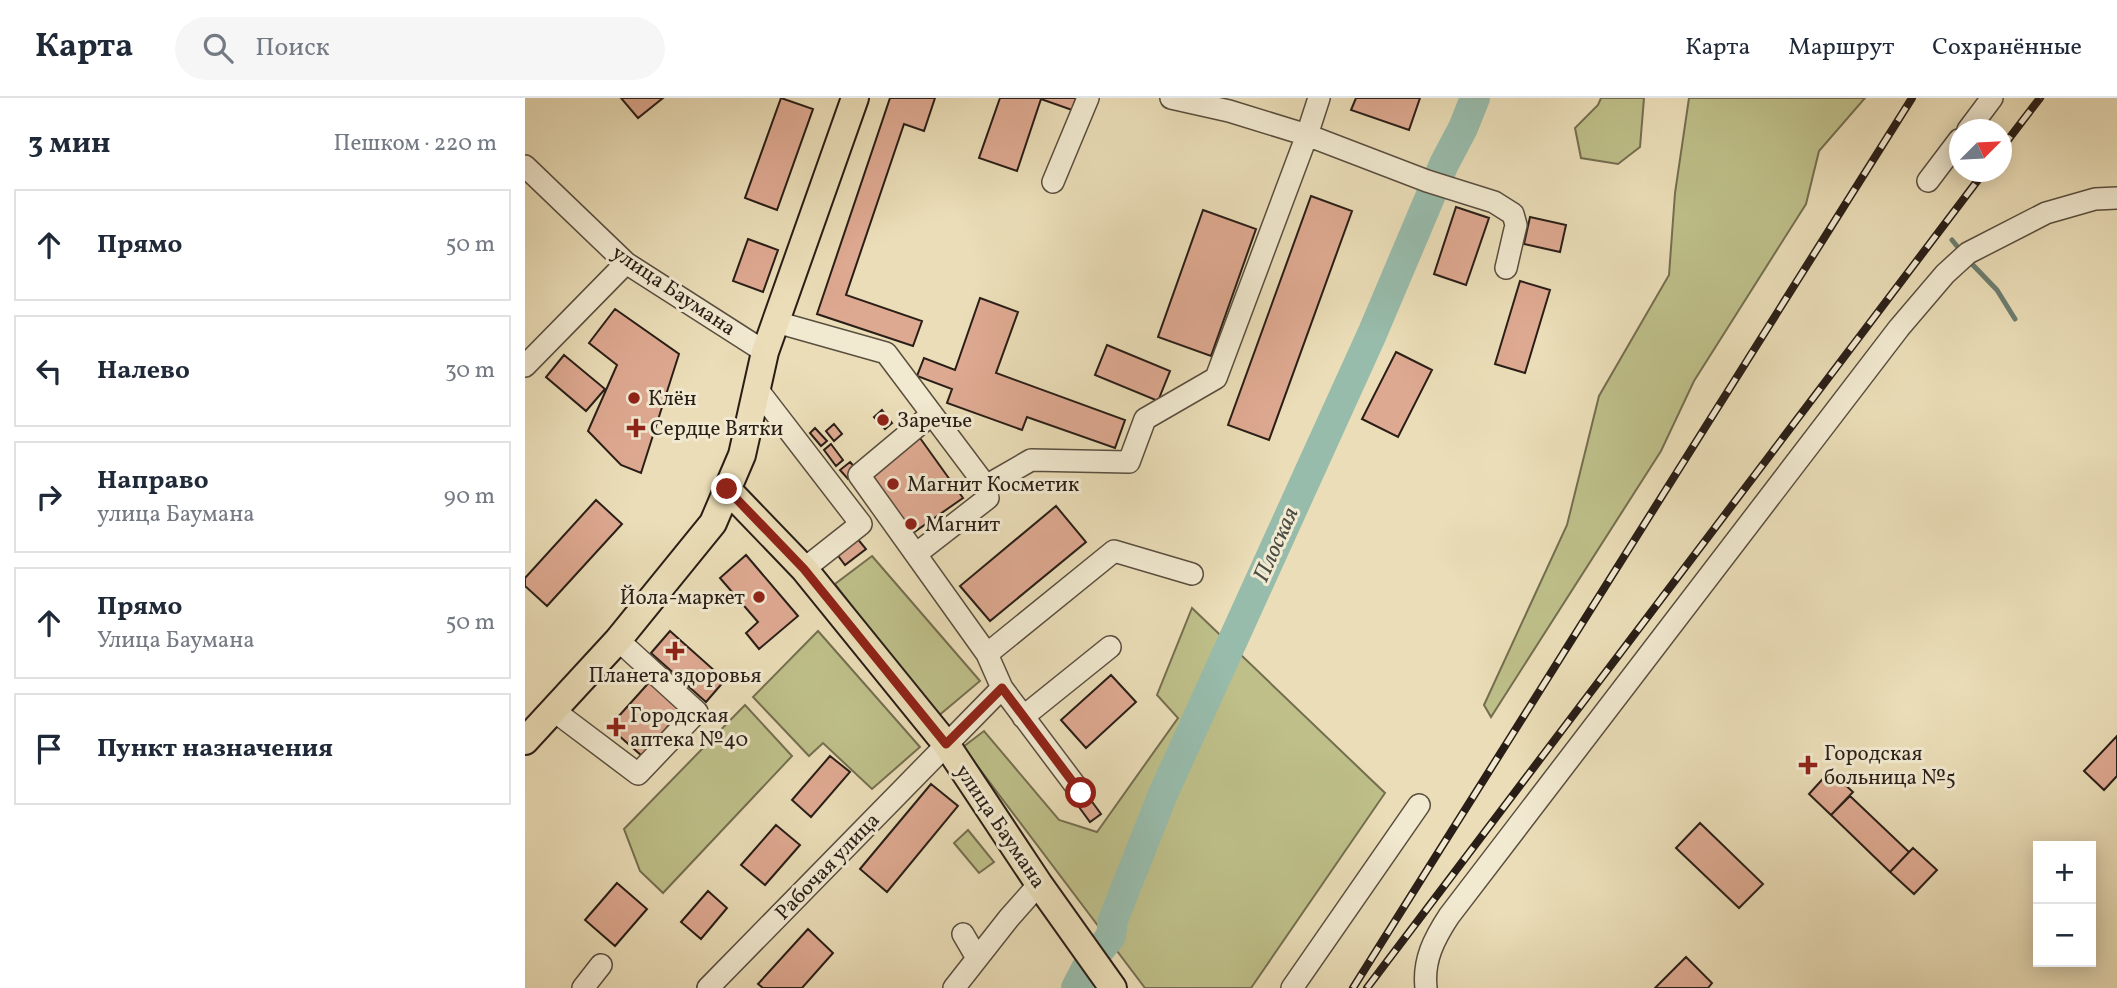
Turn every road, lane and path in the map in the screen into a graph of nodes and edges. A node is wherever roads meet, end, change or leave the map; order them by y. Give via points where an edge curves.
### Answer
1 (855, 98) edge
2 (1087, 98) edge
3 (1171, 98) edge
4 (1319, 98) edge
5 (1992, 98) edge
6 (1231, 104) edge
7 (1976, 119) edge
8 (1307, 135) junction
9 (1949, 153) edge
10 (525, 166) edge
11 (1928, 181) dead end
12 (1053, 182) dead end
13 (2116, 197) edge
14 (626, 263) junction
15 (1506, 268) dead end
16 (776, 323) junction
17 (765, 352) junction
18 (525, 366) edge
19 (757, 388) junction
20 (932, 414) junction
21 (727, 489) junction
22 (988, 498) dead end
23 (916, 554) junction
24 (804, 569) junction
25 (1192, 575) dead end
26 (618, 640) junction
27 (1110, 647) dead end
28 (987, 654) junction
29 (1002, 688) junction
30 (553, 710) junction
31 (1023, 717) junction
32 (525, 741) edge
33 (946, 744) junction
34 (1081, 793) dead end
35 (1419, 806) dead end
36 (1039, 884) junction
37 (963, 934) dead end
38 (977, 958) junction
39 (601, 965) dead end
40 (1111, 986) edge
41 (583, 988) edge
42 (708, 988) edge
43 (954, 988) edge
44 (1292, 988) edge
45 (1426, 988) edge

1 - 16 main road
2 - 12 street
3 - 6 street
4 - 8 street
5 - 7 street
6 - 8 street
8 - 15 street via 1494,202 1513,214 1516,225
8 - 20 street via 1216,378 1145,419 1129,462 1031,460 986,485
9 - 11 street
10 - 14 street, улица Баумана
13 - 45 street via 2046,214 1968,253 1945,274 1449,916 1425,964
14 - 17 street, улица Баумана
14 - 18 street
16 - 17 main road
16 - 20 street via 886,353
17 - 19 main road
19 - 21 main road via 742,455
19 - 24 street via 861,524
20 - 23 street via 859,475
21 - 24 main road
21 - 26 main road via 713,523
22 - 23 street
23 - 28 street
24 - 33 main road, улица Баумана
25 - 28 street via 1114,551
26 - 30 main road
26 - 30 street via 697,712 638,774
27 - 31 street
28 - 29 street
29 - 31 street
29 - 33 street, Рабочая улица
30 - 32 main road
31 - 34 street
33 - 36 main road, улица Баумана
33 - 42 street, Рабочая улица
35 - 44 street
36 - 38 street
36 - 40 main road, улица Баумана
37 - 38 street
38 - 43 street
39 - 41 street

